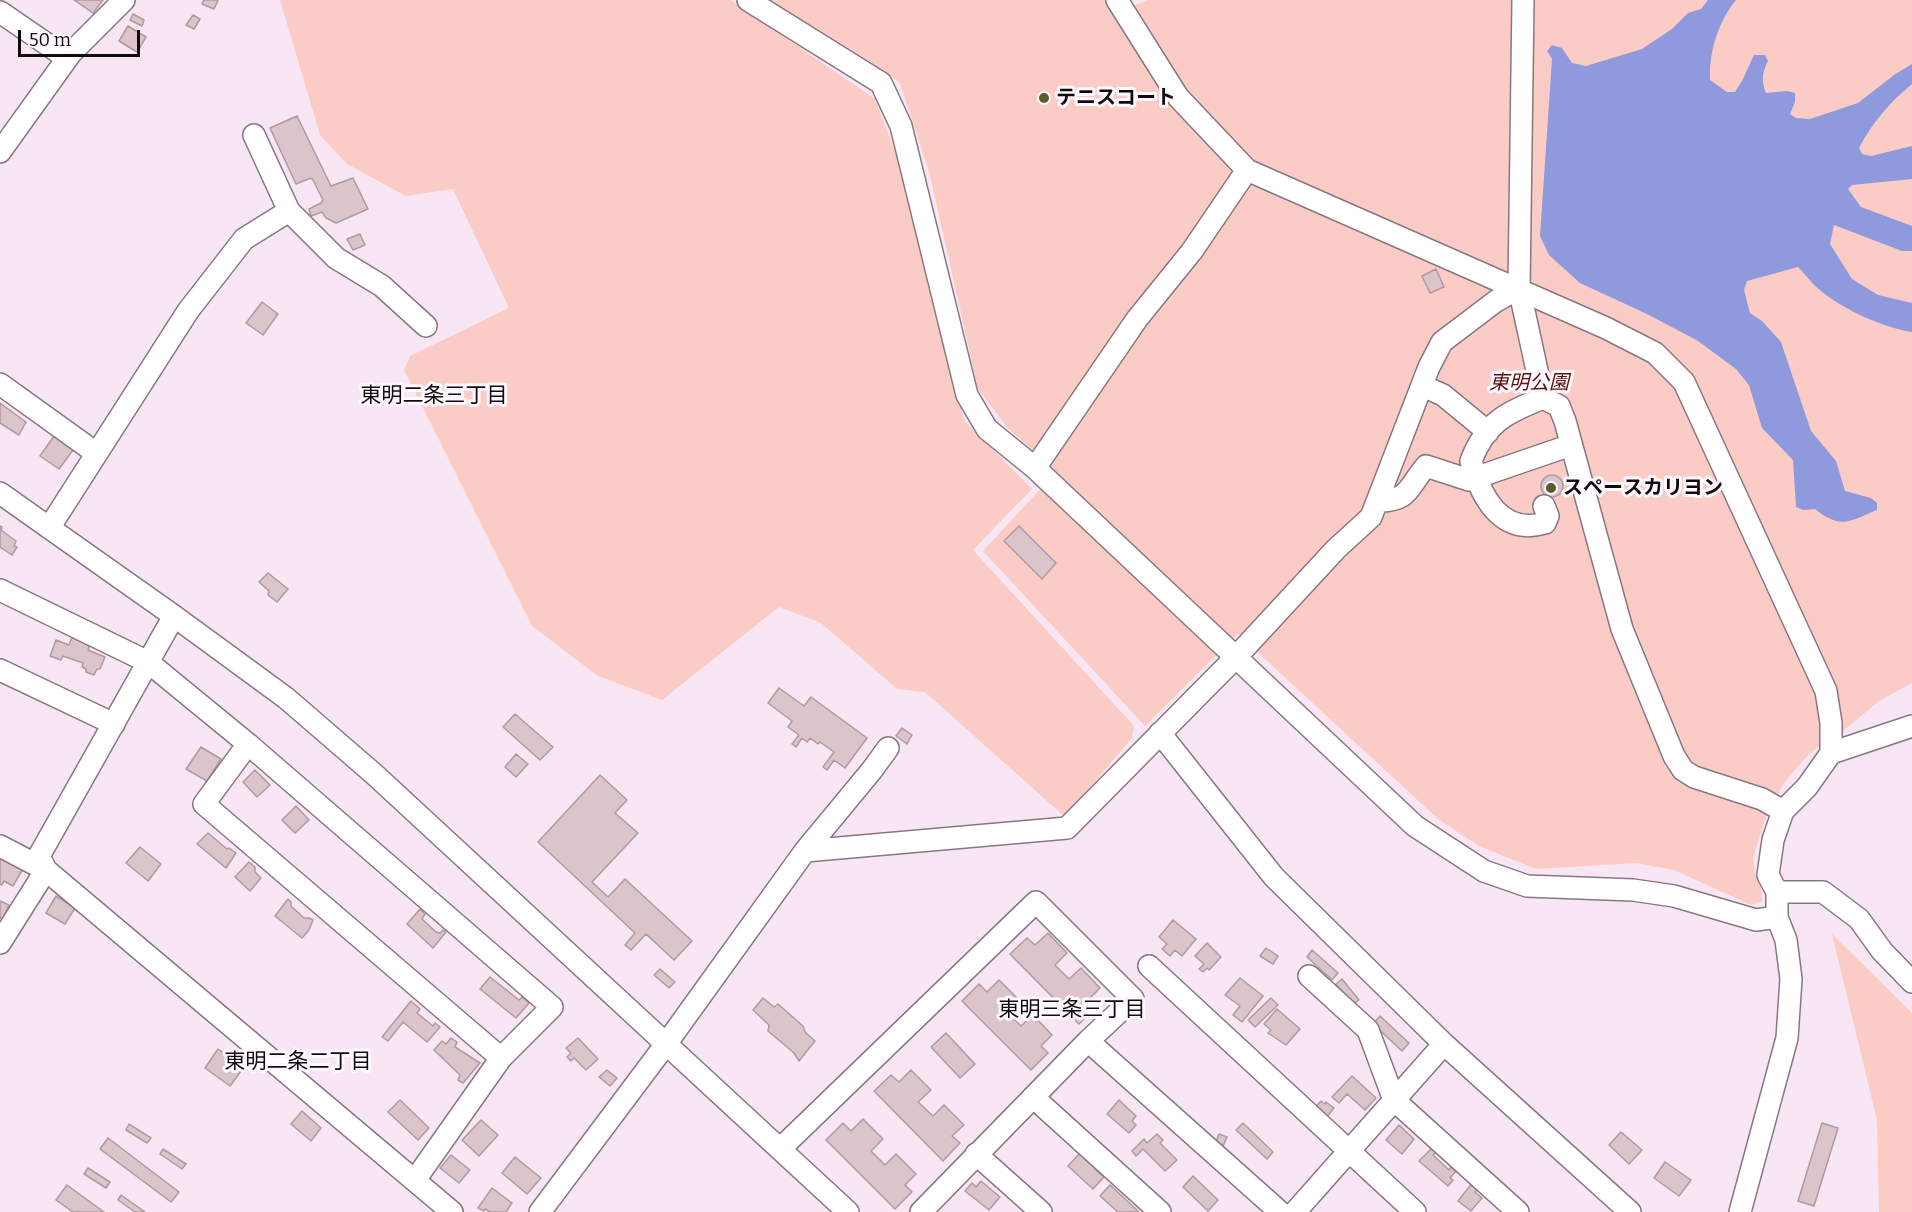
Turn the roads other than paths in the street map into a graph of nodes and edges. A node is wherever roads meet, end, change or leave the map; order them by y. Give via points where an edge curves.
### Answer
1 (124, 0) edge
2 (748, 0) edge
3 (1523, 0) edge
4 (1121, 2) edge
5 (0, 12) edge
6 (67, 58) junction
7 (254, 135) dead end
8 (0, 152) edge
9 (1247, 170) junction
10 (289, 211) junction
11 (1519, 288) junction
12 (426, 326) dead end
13 (0, 384) edge
14 (1422, 386) junction
15 (1544, 398) junction
16 (1488, 432) junction
17 (1571, 445) junction
18 (96, 453) junction
19 (1035, 468) junction
20 (1476, 478) junction
21 (0, 494) edge
22 (1378, 501) junction
23 (1544, 506) dead end
24 (49, 528) junction
25 (0, 590) edge
26 (174, 616) junction
27 (1237, 656) junction
28 (148, 662) junction
29 (0, 670) edge
30 (114, 724) junction
31 (1912, 726) edge
32 (1160, 733) junction
33 (248, 744) junction
34 (888, 748) dead end
35 (1831, 753) junction
36 (1783, 811) junction
37 (0, 846) edge
38 (805, 851) junction
39 (46, 870) junction
40 (1777, 892) junction
41 (1777, 917) junction
42 (0, 943) edge
43 (1149, 966) dead end
44 (1309, 976) dead end
45 (1912, 982) edge
46 (1088, 1041) junction
47 (666, 1044) junction
48 (1444, 1044) junction
49 (501, 1058) junction
50 (1033, 1096) junction
51 (1395, 1100) junction
52 (781, 1148) junction
53 (1348, 1152) junction
54 (976, 1154) junction
55 (415, 1180) junction
56 (452, 1212) edge
57 (540, 1212) edge
58 (848, 1212) edge
59 (921, 1212) edge
60 (1041, 1212) edge
61 (1160, 1212) edge
62 (1280, 1212) edge
63 (1295, 1212) edge
64 (1415, 1212) edge
65 (1518, 1212) edge
66 (1630, 1212) edge
67 (1740, 1212) edge

1 - 6 street
2 - 19 street via 881,83 901,126 967,395 987,429
3 - 11 street
4 - 9 street via 1178,97
5 - 6 street
6 - 8 street
7 - 10 street
9 - 11 street
9 - 19 street via 1192,251 1137,319
10 - 12 street via 336,258 382,286
10 - 18 street via 244,239 189,311
11 - 14 street via 1443,342
11 - 15 street
11 - 35 street via 1655,353 1684,382 1826,691
13 - 18 street
14 - 16 street via 1443,395
14 - 22 street
15 - 16 street via 1502,416
15 - 17 street via 1559,406
16 - 20 street via 1471,461
17 - 20 street
17 - 36 street via 1622,629 1674,756 1683,770 1694,777 1762,799
18 - 24 street
19 - 27 street
20 - 22 street via 1468,480 1426,466 1407,492 1394,501
20 - 23 street via 1498,515 1513,524 1532,527 1545,523 1548,516
21 - 24 street
22 - 27 street via 1371,518 1335,549
24 - 26 street
25 - 28 street
26 - 28 street
26 - 47 street via 286,698 374,774
27 - 32 street
27 - 41 street via 1415,826 1484,871 1527,886 1633,890 1674,896 1756,920
28 - 30 street
28 - 33 street
29 - 30 street
30 - 39 street via 39,856
31 - 35 street
32 - 38 street via 1067,828
32 - 48 street via 1274,876
33 - 49 street via 204,804
33 - 49 street via 552,1007
34 - 38 street
35 - 36 street via 1807,788
36 - 40 street via 1773,840 1768,875
37 - 39 street
38 - 47 street
39 - 42 street
39 - 55 street
40 - 41 street
40 - 45 street via 1823,892 1859,919 1882,951
41 - 67 street via 1786,940 1791,979 1787,1038
43 - 53 street
44 - 51 street via 1368,1030
46 - 50 street
46 - 52 street via 1133,999 1036,902
46 - 62 street
47 - 52 street
47 - 57 street
48 - 51 street
48 - 66 street
49 - 55 street
50 - 54 street
50 - 61 street
51 - 53 street
51 - 65 street
52 - 58 street
53 - 63 street
53 - 64 street
54 - 59 street
54 - 60 street
55 - 56 street

